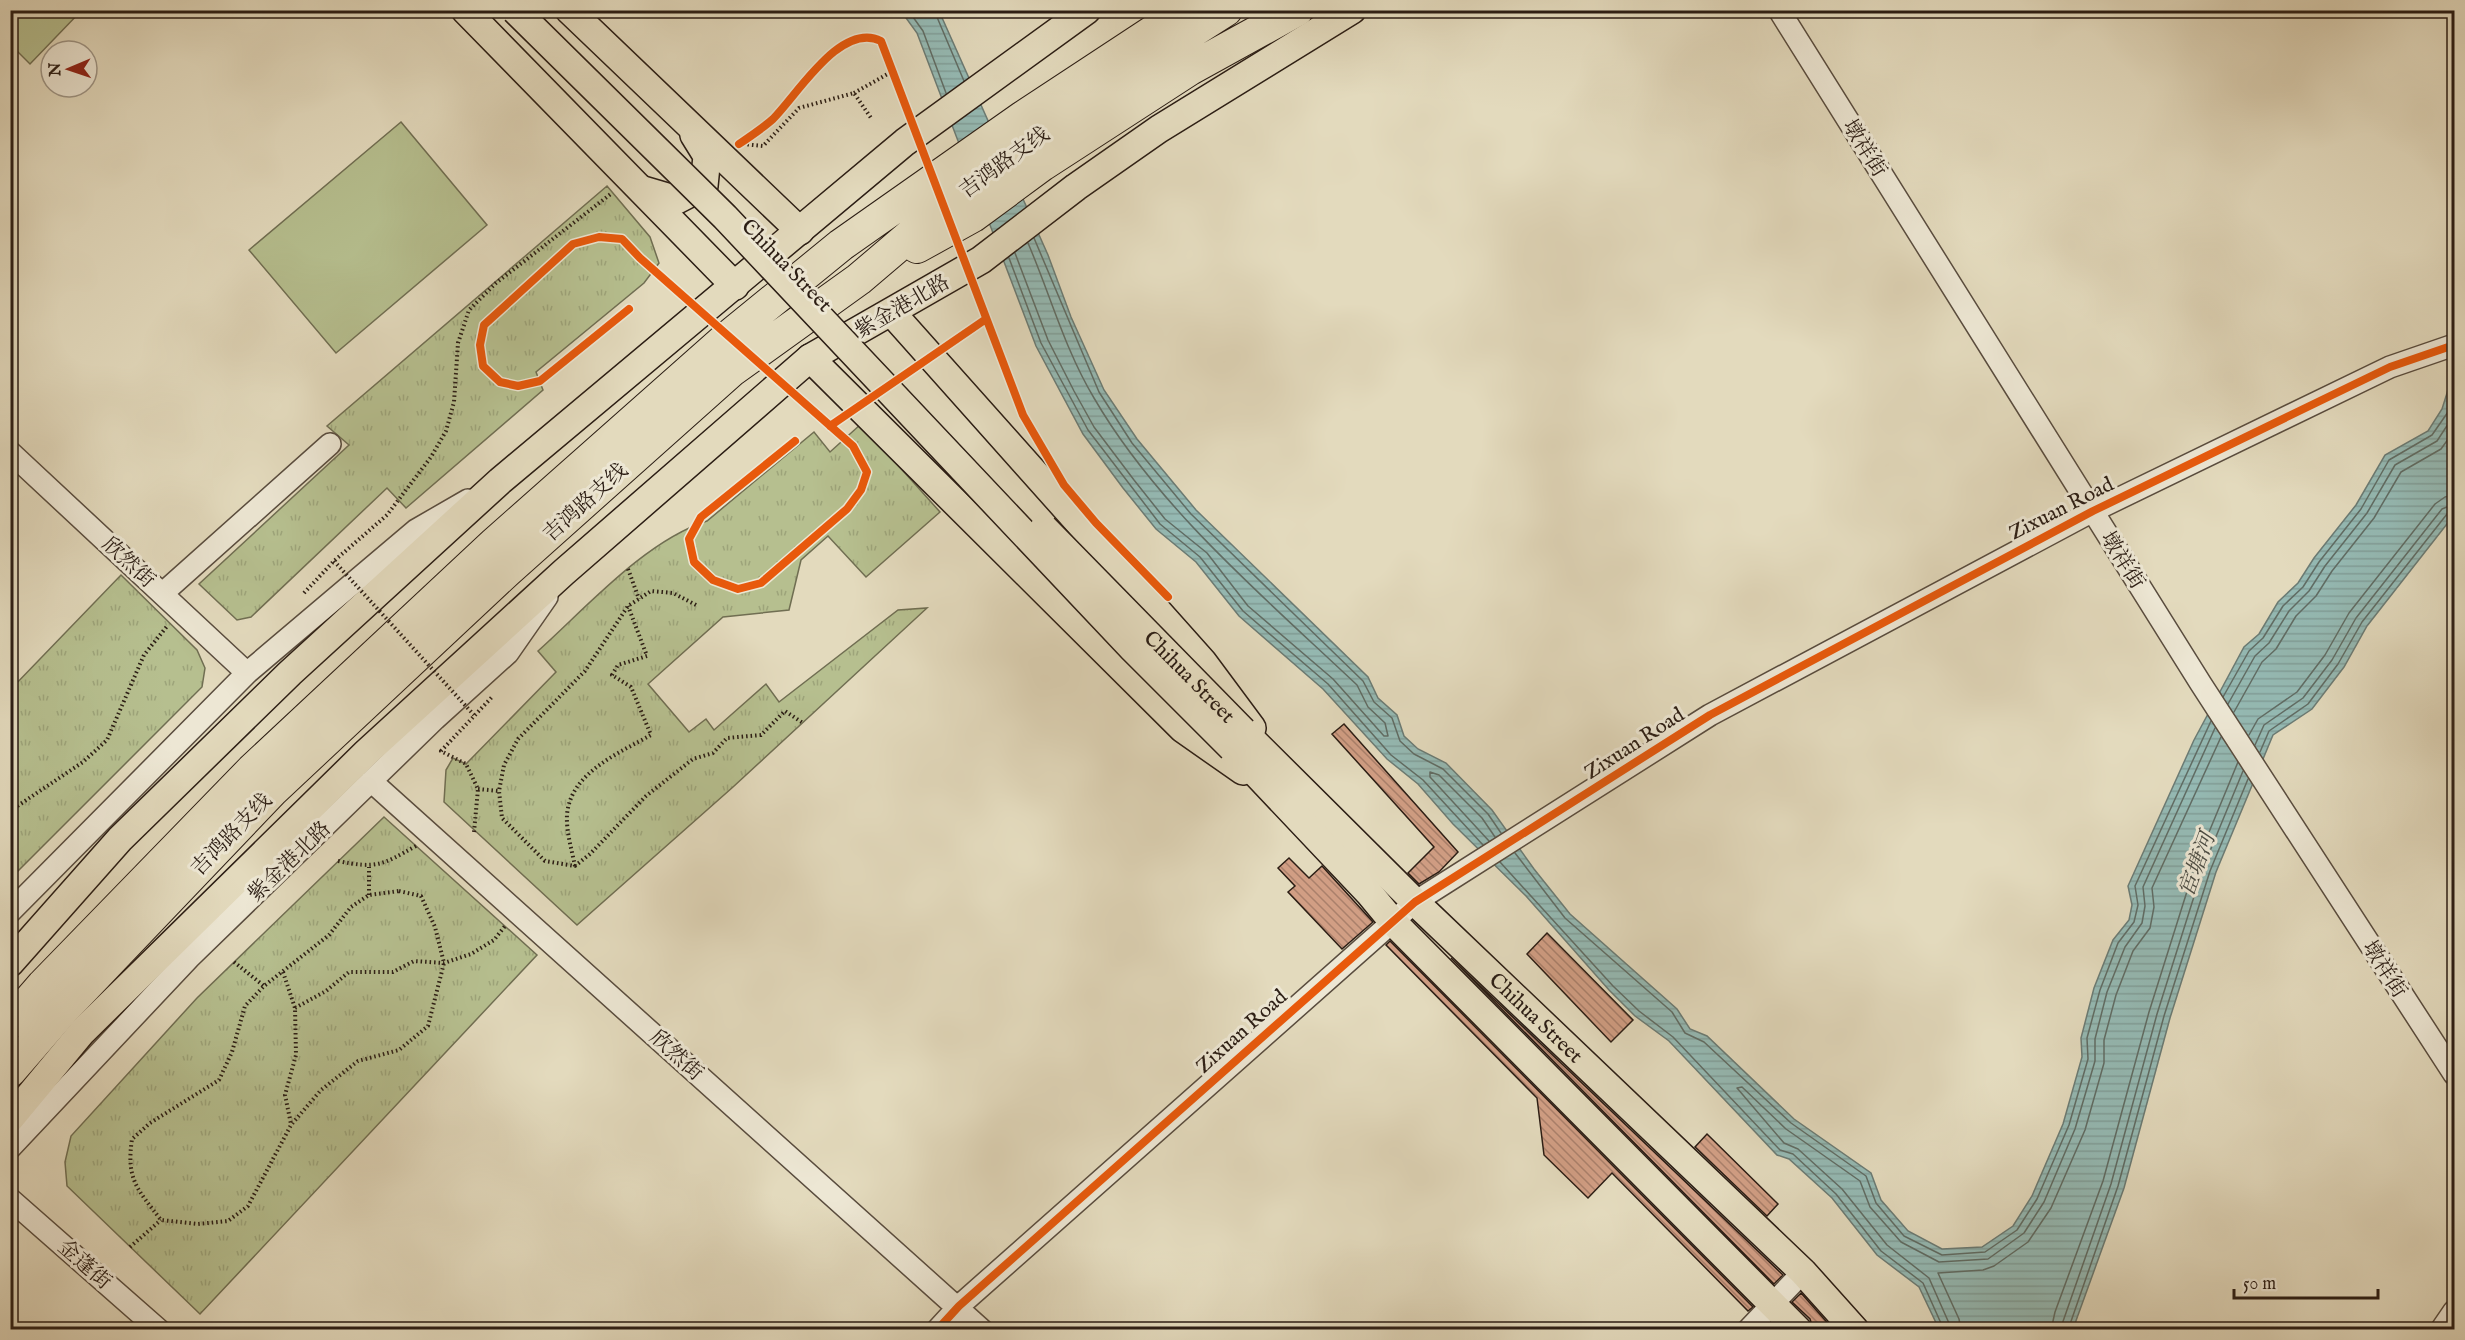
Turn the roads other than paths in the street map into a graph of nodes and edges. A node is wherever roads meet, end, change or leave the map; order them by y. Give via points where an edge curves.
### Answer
1 (465, 10) edge
2 (515, 10) edge
3 (538, 10) edge
4 (569, 10) edge
5 (1087, 10) edge
6 (1159, 10) edge
7 (1186, 10) edge
8 (1226, 10) edge
9 (1298, 10) edge
10 (1352, 10) edge
11 (1779, 10) edge
12 (691, 129) junction
13 (1028, 132) junction
14 (948, 173) junction
15 (641, 190) junction
16 (800, 231) junction
17 (735, 286) junction
18 (892, 313) junction
19 (2454, 345) edge
20 (810, 358) junction
21 (330, 444) dead end
22 (10, 452) edge
23 (500, 481) junction
24 (2093, 511) junction
25 (564, 572) junction
26 (163, 593) junction
27 (247, 672) junction
28 (1237, 739) junction
29 (1275, 779) junction
30 (371, 782) junction
31 (1415, 902) junction
32 (10, 912) edge
33 (1393, 922) junction
34 (12, 961) edge
35 (10, 1023) edge
36 (10, 1071) edge
37 (2454, 1074) edge
38 (10, 1119) edge
39 (10, 1148) edge
40 (10, 1199) edge
41 (1803, 1272) junction
42 (1773, 1303) junction
43 (959, 1306) junction
44 (2454, 1311) edge
45 (159, 1329) edge
46 (937, 1329) edge
47 (982, 1329) edge
48 (1748, 1329) edge
49 (1798, 1329) edge
50 (1856, 1329) edge
51 (2441, 1329) edge

1 - 15 main road
2 - 28 main road, Chihua Street, bridge via 725,218 1133,649
3 - 28 main road, Chihua Street, bridge
4 - 12 main road
5 - 14 main road via 993,79
6 - 13 highway
7 - 13 highway, 吉鸿路支线
8 - 13 highway, 吉鸿路支线
9 - 13 highway via 1190,69
10 - 18 main road, 紫金港北路 via 1159,129 981,260
11 - 24 street, 墩祥街
12 - 15 main road via 707,156 704,186 676,200
12 - 16 main road
13 - 14 highway, 吉鸿路支线
13 - 14 highway
14 - 16 main road
14 - 35 highway, 吉鸿路支线 via 841,245 722,342 495,543 278,745
14 - 36 highway, 吉鸿路支线 via 859,279 731,371 464,611 273,790
15 - 17 main road
16 - 17 main road
17 - 23 main road
18 - 20 main road, 紫金港北路
18 - 29 main road via 1203,662
19 - 24 street, Zixuan Road via 2390,367
20 - 25 main road, 紫金港北路
20 - 29 main road via 1183,729
21 - 26 street
22 - 26 street, 欣然街
23 - 27 street via 416,530
23 - 34 main road via 290,673 120,839
24 - 31 street, Zixuan Road via 1710,715
24 - 37 street, 墩祥街
25 - 30 street, 紫金港北路 via 508,653
25 - 38 main road, 紫金港北路 via 367,752 82,1032
26 - 27 street, 欣然街
27 - 32 street
28 - 29 main road, Chihua Street
29 - 31 main road, Chihua Street
29 - 33 main road, Chihua Street
30 - 39 street, 紫金港北路 via 189,958
30 - 43 street, 欣然街
31 - 33 street, Zixuan Road
31 - 41 main road, Chihua Street
33 - 42 main road, Chihua Street
33 - 43 street, Zixuan Road
40 - 45 street, 金蓬街
41 - 42 street
41 - 50 main road, Chihua Street
42 - 48 street
42 - 49 main road, Chihua Street
43 - 46 street, Zixuan Road
43 - 47 street, 欣然街
44 - 51 street

